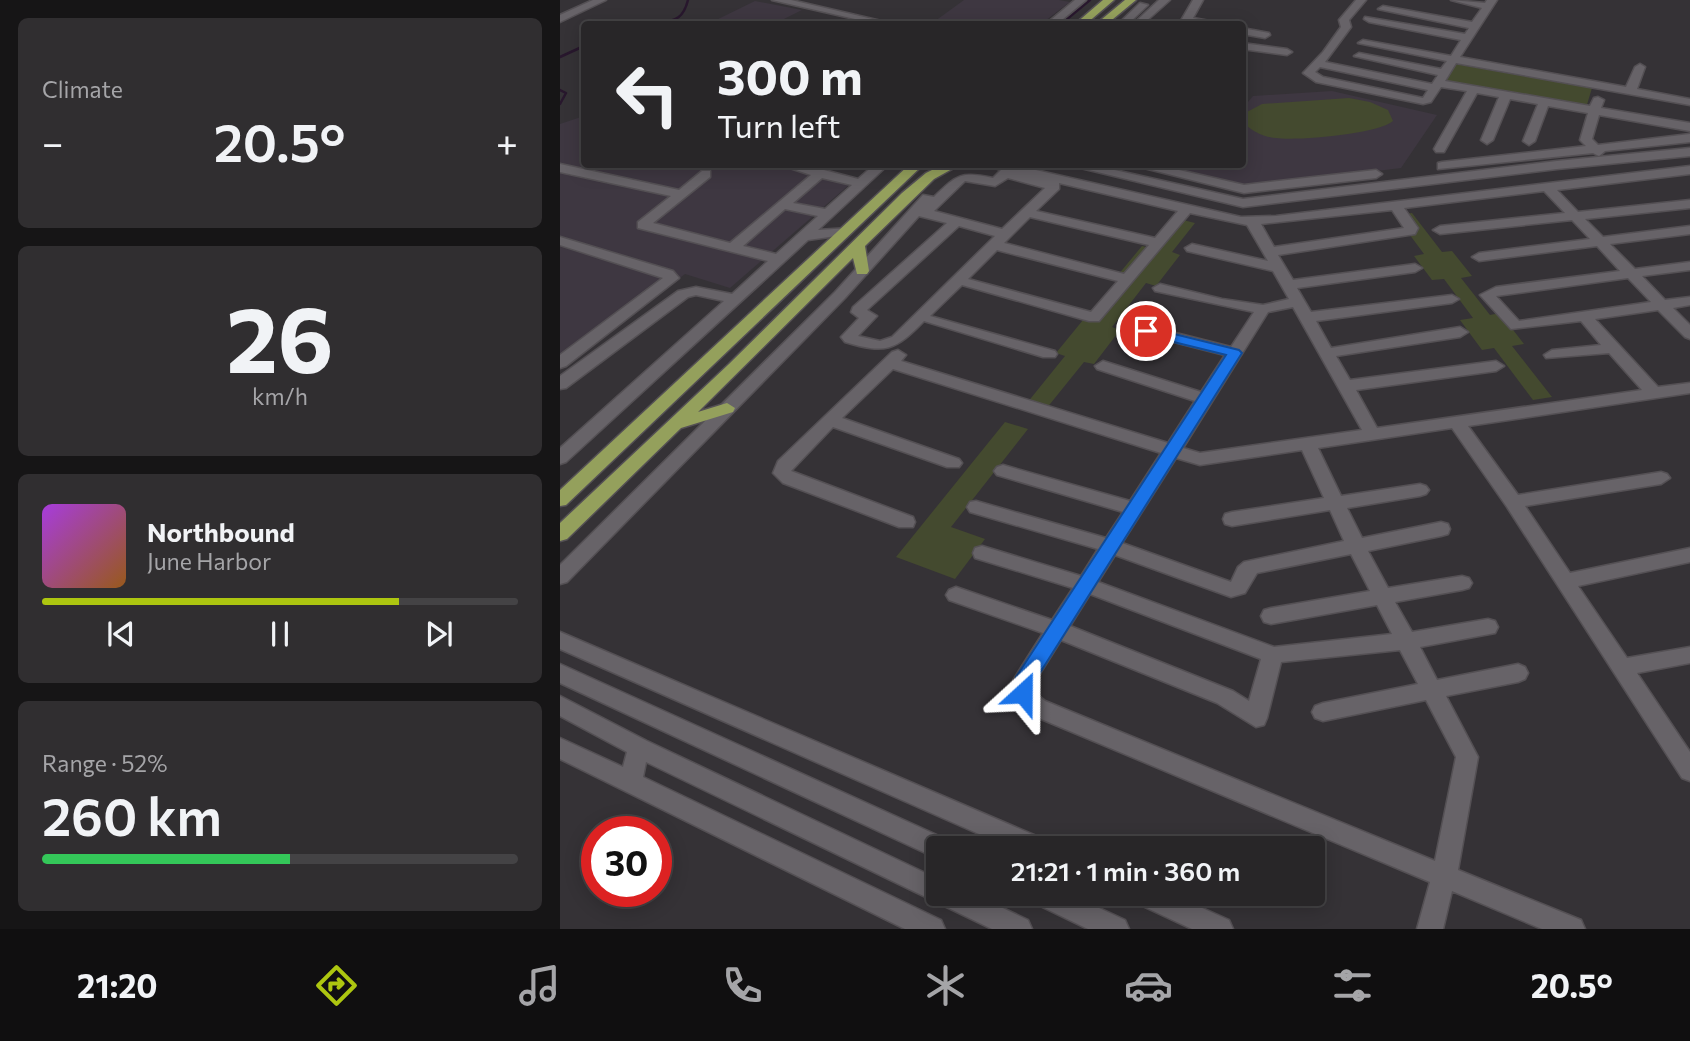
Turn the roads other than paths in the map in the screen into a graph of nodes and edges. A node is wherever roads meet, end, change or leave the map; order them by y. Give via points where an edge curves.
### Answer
1 (601, 0) edge
2 (777, 0) edge
3 (1081, 0) edge
4 (1109, 0) edge
5 (1130, 0) edge
6 (1198, 0) edge
7 (1361, 0) edge
8 (1456, 0) edge
9 (1146, 2) edge
10 (1162, 3) edge
11 (1423, 4) dead end
12 (1487, 7) edge
13 (1383, 9) dead end
14 (839, 13) junction
15 (560, 19) edge
16 (1370, 19) dead end
17 (824, 21) edge
18 (869, 21) edge
19 (1055, 21) edge
20 (1084, 21) edge
21 (1105, 21) edge
22 (1126, 21) edge
23 (1141, 21) edge
24 (1186, 21) edge
25 (1475, 26) junction
26 (1246, 32) edge
27 (1377, 32) dead end
28 (1265, 35) dead end
29 (1468, 38) junction
30 (1363, 43) dead end
31 (1246, 47) edge
32 (1460, 48) junction
33 (1287, 52) dead end
34 (1359, 56) dead end
35 (1453, 60) junction
36 (1640, 67) dead end
37 (1439, 81) junction
38 (1602, 87) junction
39 (1474, 89) junction
40 (1630, 92) junction
41 (1506, 95) junction
42 (1544, 102) junction
43 (1690, 102) edge
44 (1595, 112) junction
45 (1690, 127) edge
46 (1690, 138) edge
47 (1488, 140) dead end
48 (1530, 141) dead end
49 (1595, 148) junction
50 (1440, 149) dead end
51 (1690, 152) edge
52 (1610, 162) junction
53 (1690, 162) edge
54 (560, 168) edge
55 (580, 168) edge
56 (878, 168) edge
57 (914, 168) edge
58 (947, 168) edge
59 (965, 168) edge
60 (1008, 168) edge
61 (1041, 168) edge
62 (1089, 168) edge
63 (1153, 168) edge
64 (824, 169) edge
65 (1690, 170) edge
66 (706, 174) dead end
67 (1395, 177) junction
68 (1491, 178) junction
69 (865, 180) junction
70 (1066, 181) junction
71 (1099, 185) junction
72 (1546, 186) junction
73 (681, 194) junction
74 (1690, 204) edge
75 (785, 205) junction
76 (1395, 205) junction
77 (1187, 209) junction
78 (921, 212) junction
79 (829, 214) junction
80 (1034, 214) junction
81 (1574, 215) junction
82 (957, 221) junction
83 (1252, 221) junction
84 (1440, 230) dead end
85 (1690, 230) edge
86 (845, 231) junction
87 (804, 236) junction
88 (560, 241) edge
89 (1003, 241) junction
90 (1601, 242) junction
91 (1159, 243) junction
92 (858, 245) junction
93 (733, 247) junction
94 (1192, 248) dead end
95 (1270, 252) junction
96 (1479, 257) dead end
97 (778, 259) junction
98 (1690, 266) edge
99 (1279, 268) junction
100 (1415, 268) dead end
101 (862, 271) junction
102 (1632, 273) junction
103 (1129, 280) junction
104 (968, 283) junction
105 (1160, 288) dead end
106 (736, 299) junction
107 (1452, 299) dead end
108 (1298, 301) junction
109 (1690, 301) edge
110 (1662, 305) junction
111 (1263, 309) junction
112 (1584, 316) junction
113 (931, 320) junction
114 (1128, 326) dead end
115 (1460, 332) dead end
116 (1690, 334) edge
117 (1612, 348) junction
118 (1234, 353) junction
119 (1328, 353) junction
120 (1049, 354) dead end
121 (1552, 355) dead end
122 (890, 363) junction
123 (1102, 366) dead end
124 (1496, 366) dead end
125 (579, 370) junction
126 (694, 374) junction
127 (560, 384) edge
128 (1347, 386) junction
129 (1690, 388) edge
130 (711, 391) junction
131 (1654, 393) junction
132 (1205, 399) junction
133 (727, 408) junction
134 (833, 421) junction
135 (1457, 422) junction
136 (676, 424) junction
137 (1372, 433) junction
138 (1307, 443) junction
139 (1172, 451) junction
140 (560, 458) edge
141 (953, 463) dead end
142 (1003, 471) dead end
143 (1661, 478) dead end
144 (1420, 490) dead end
145 (560, 500) edge
146 (1513, 502) junction
147 (1336, 503) junction
148 (976, 507) dead end
149 (1135, 509) junction
150 (1232, 519) dead end
151 (906, 522) dead end
152 (1441, 529) dead end
153 (560, 534) edge
154 (1111, 546) junction
155 (1356, 547) junction
156 (982, 554) dead end
157 (1690, 555) edge
158 (560, 577) edge
159 (1565, 582) junction
160 (1462, 583) dead end
161 (1086, 584) junction
162 (956, 595) dead end
163 (1383, 597) junction
164 (1271, 615) dead end
165 (1488, 627) dead end
166 (1057, 630) junction
167 (560, 640) edge
168 (1406, 641) junction
169 (1273, 655) junction
170 (1690, 656) edge
171 (1620, 668) junction
172 (560, 673) edge
173 (1518, 673) dead end
174 (1432, 690) junction
175 (560, 705) edge
176 (1323, 712) dead end
177 (560, 748) edge
178 (639, 748) junction
179 (1690, 771) edge
180 (630, 782) junction
181 (1010, 836) edge
182 (926, 842) edge
183 (1444, 877) junction
184 (926, 885) edge
185 (971, 906) edge
186 (1067, 906) edge
187 (1169, 906) edge
188 (932, 929) edge
189 (1018, 929) edge
190 (1116, 929) edge
191 (1220, 929) edge
192 (1430, 929) edge
193 (1572, 929) edge

1 - 15 street
2 - 14 street
3 - 19 street
4 - 20 main road
5 - 21 main road
6 - 24 street
7 - 37 street via 1344,20 1346,27 1327,54 1316,63
8 - 12 street
9 - 10 street
9 - 22 street
10 - 23 street
11 - 12 street
12 - 25 street
13 - 25 street
14 - 17 street
14 - 18 street
16 - 29 street
25 - 29 street
26 - 28 street
27 - 32 street
29 - 32 street
30 - 35 street
31 - 33 street
32 - 35 street
34 - 37 street
35 - 37 street
35 - 38 street
36 - 40 street
37 - 39 street
38 - 40 street
38 - 44 street
39 - 41 street
39 - 50 street
40 - 43 street
41 - 42 street
41 - 47 street
42 - 44 street
42 - 48 street
44 - 45 street
44 - 49 street via 1586,140
46 - 49 street
49 - 52 street
49 - 67 street
51 - 52 street
52 - 68 street via 1557,165
53 - 68 street
54 - 55 street
55 - 73 street
56 - 69 street
57 - 86 main road
58 - 92 main road via 930,177
59 - 78 street via 951,174
60 - 70 street
61 - 71 street
62 - 67 street via 1231,202 1268,201
63 - 67 street via 1250,189
64 - 69 street
64 - 75 street
65 - 72 street
66 - 73 street
67 - 68 street
68 - 71 street via 1254,213
69 - 79 street
70 - 71 street
70 - 80 street
71 - 77 street
72 - 76 street
72 - 81 street
73 - 93 street via 644,223 645,227
74 - 81 street
75 - 79 street
75 - 93 street
76 - 83 street
76 - 95 street via 1410,232
77 - 83 street
77 - 91 street
78 - 82 street
78 - 89 street via 966,177 995,182 1006,173 1054,186
78 - 101 street
79 - 87 street
80 - 89 street
80 - 91 street
81 - 84 street
81 - 90 street
82 - 89 street
82 - 89 street via 858,310 869,316 850,339 876,347 898,340
83 - 95 street
85 - 90 street
86 - 87 street
86 - 126 main road
87 - 97 street
88 - 125 street via 672,278 560,363
89 - 103 street
89 - 104 street
90 - 96 street
90 - 102 street
91 - 103 street
92 - 101 main road
92 - 130 main road
93 - 97 street
94 - 99 street
95 - 99 street
97 - 106 street
98 - 102 street
99 - 108 street
100 - 108 street
101 - 133 street
102 - 110 street
102 - 112 street via 1496,290 1487,295 1516,326
103 - 104 street via 1092,318
104 - 113 street
105 - 111 street
106 - 125 street via 696,291 683,294
106 - 140 street
107 - 108 street
108 - 111 street
108 - 119 street
109 - 110 street
110 - 112 street
110 - 116 street
111 - 118 street
112 - 117 street
113 - 120 street
113 - 122 street
114 - 118 street
115 - 119 street
117 - 121 street
117 - 131 street
118 - 132 street
119 - 128 street
122 - 134 street
122 - 139 street
123 - 132 street
124 - 128 street
125 - 127 street
126 - 130 main road via 715,374 697,393
126 - 145 main road
128 - 137 street
129 - 131 street
130 - 136 main road
131 - 135 street
132 - 139 street
133 - 136 main road
133 - 158 street
134 - 141 street
134 - 151 street via 784,465 782,473
135 - 137 street
135 - 146 street
136 - 153 main road
137 - 138 street
138 - 139 street via 1210,458
138 - 147 street
139 - 149 street
142 - 149 street
143 - 146 street
144 - 147 street
146 - 159 street
147 - 150 street
147 - 155 street
148 - 154 street
149 - 154 street
152 - 155 street
154 - 155 street via 1231,590 1251,567
154 - 161 street
155 - 163 street
156 - 161 street
157 - 159 street
159 - 171 street
160 - 163 street
161 - 166 street
161 - 169 street
162 - 166 street
163 - 164 street
163 - 168 street
165 - 168 street
166 - 169 street via 1225,697 1256,718
166 - 183 street via 1023,682 1028,702
167 - 181 street
168 - 169 street
168 - 174 street
170 - 171 street
171 - 179 street
172 - 182 street
173 - 174 street
174 - 176 street
174 - 183 street via 1467,757
175 - 178 street
177 - 180 street
178 - 180 street
178 - 184 street
180 - 188 street
183 - 192 street
183 - 193 street
185 - 189 street
186 - 190 street
187 - 191 street

